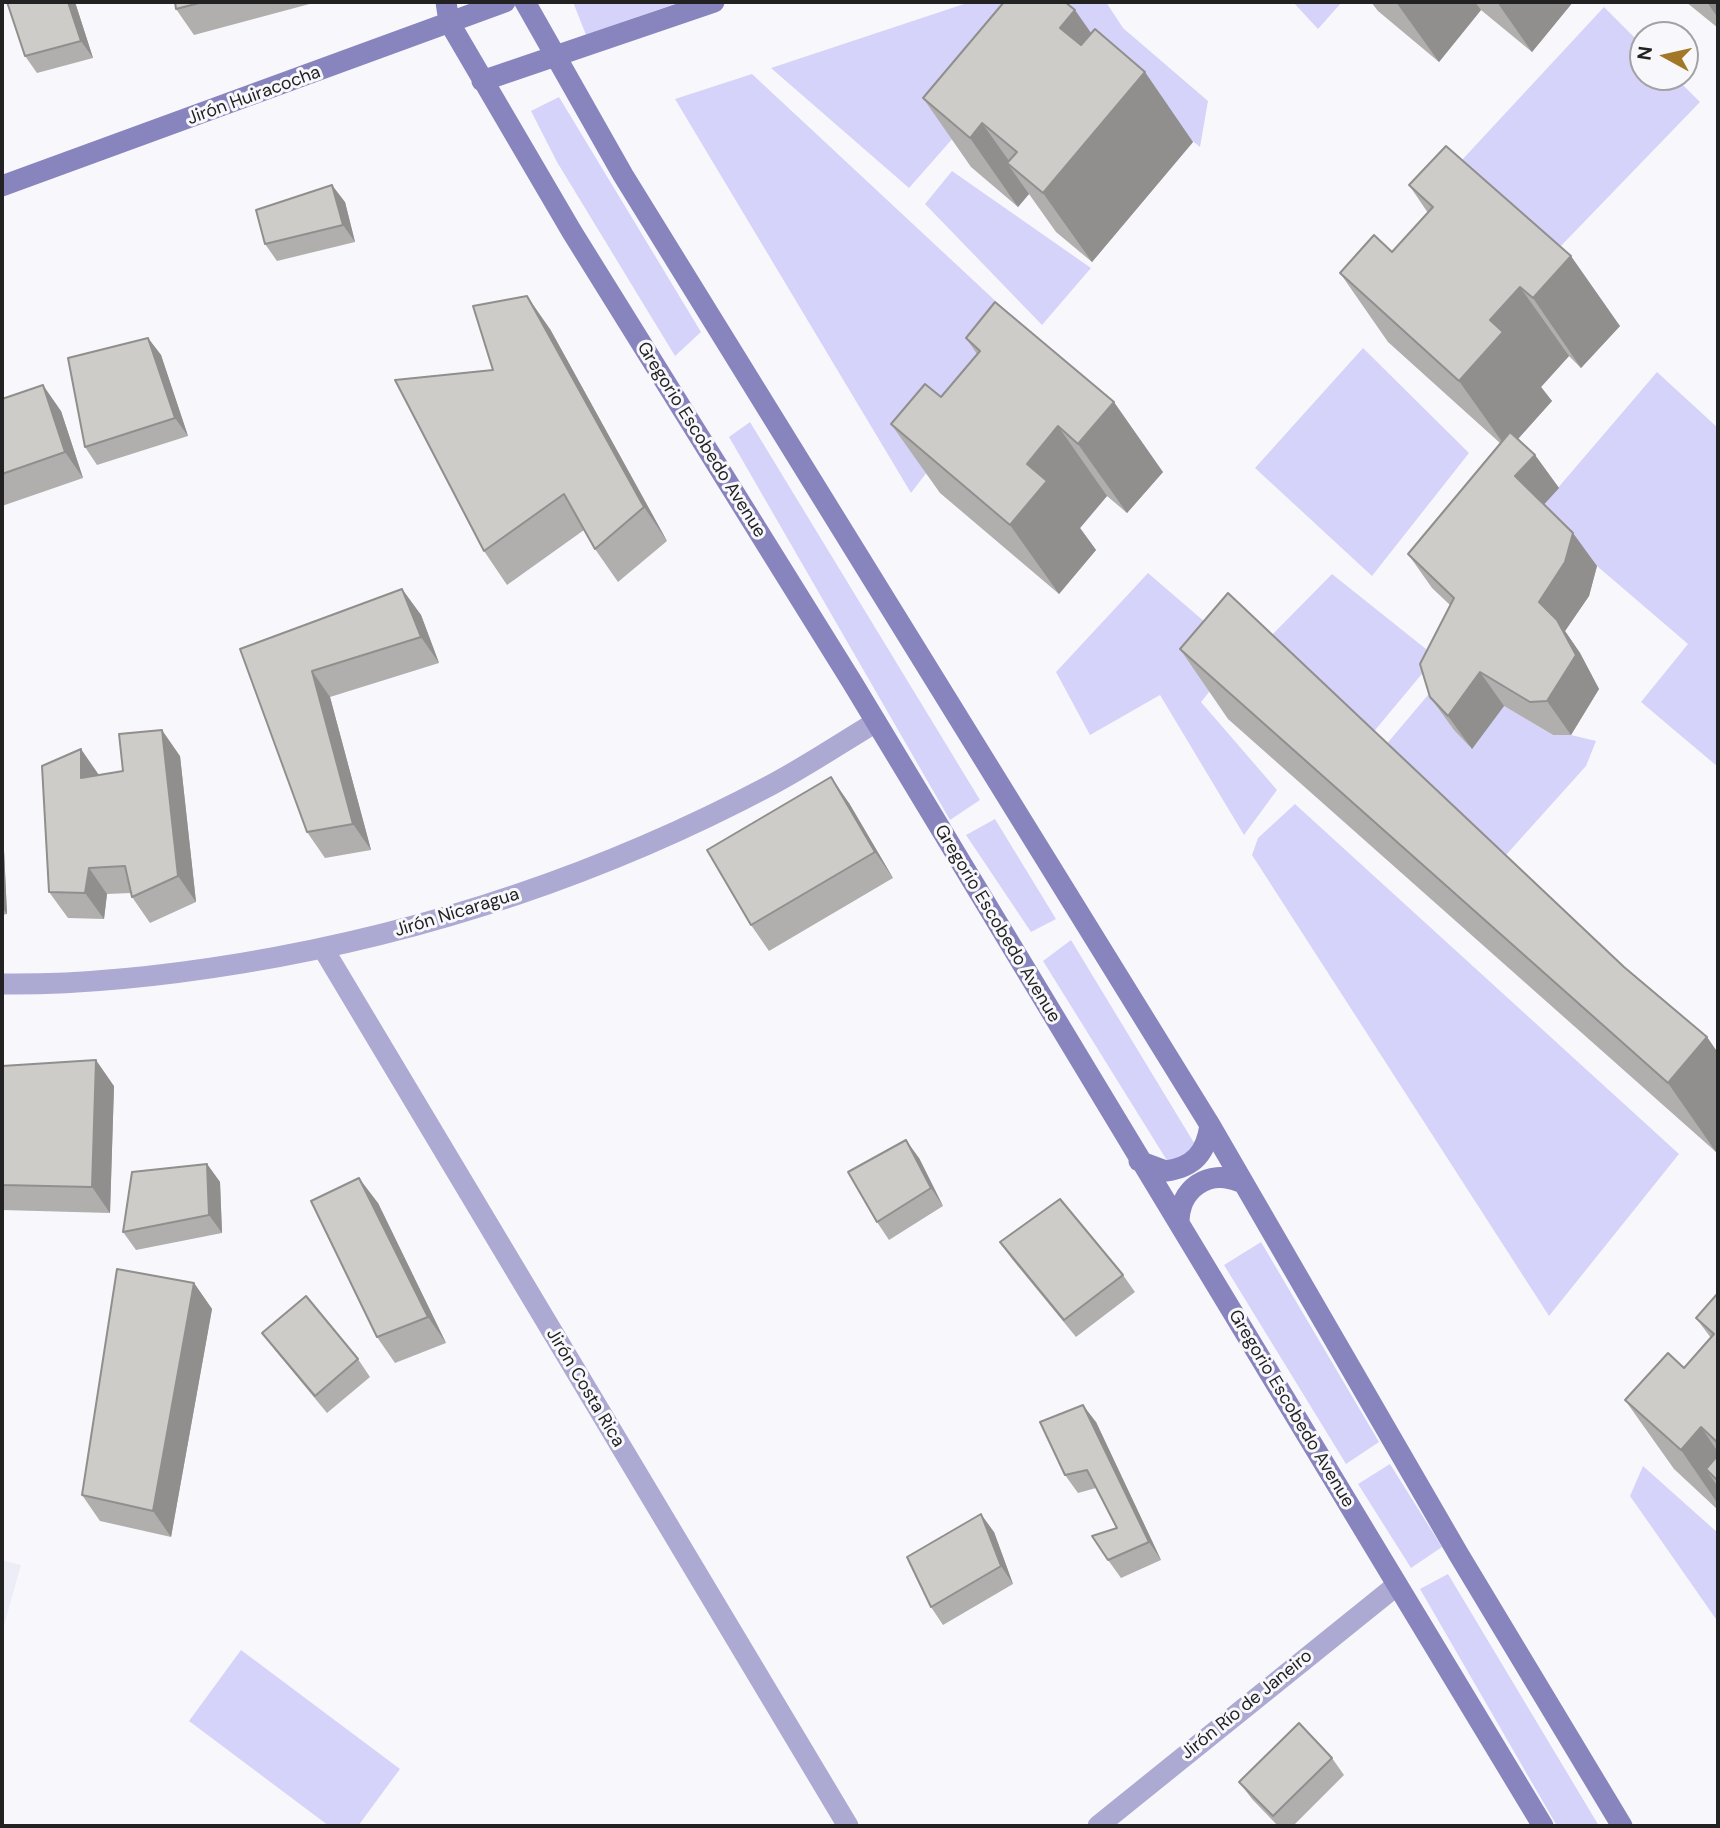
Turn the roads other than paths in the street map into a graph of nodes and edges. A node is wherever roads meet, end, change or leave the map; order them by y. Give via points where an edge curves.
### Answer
1 (505, 2) edge
2 (525, 2) edge
3 (714, 2) edge
4 (447, 12) edge
5 (556, 58) junction
6 (482, 81) junction
7 (2, 186) edge
8 (876, 722) junction
9 (324, 950) junction
10 (2, 984) edge
11 (1210, 1125) junction
12 (1139, 1161) junction
13 (1240, 1182) junction
14 (1179, 1223) junction
15 (1397, 1585) junction
16 (848, 1826) edge
17 (1098, 1826) edge
18 (1544, 1826) edge
19 (1622, 1826) edge

1 - 4 street, Jirón Huiracocha
2 - 5 street
3 - 5 street
4 - 6 street, Gregorio Escobedo Avenue
4 - 7 street, Jirón Huiracocha
5 - 6 street
5 - 11 street via 630,186
6 - 8 street, Gregorio Escobedo Avenue
8 - 9 street, Jirón Nicaragua via 773,784 665,837 555,883 441,921
8 - 12 street, Gregorio Escobedo Avenue
9 - 10 street, Jirón Nicaragua via 177,974
9 - 16 street, Jirón Costa Rica
11 - 12 street via 1202,1153 1186,1166 1166,1171
11 - 13 street
12 - 14 street, Gregorio Escobedo Avenue
13 - 14 street via 1218,1177 1197,1184 1183,1202
13 - 19 street
14 - 15 street, Gregorio Escobedo Avenue
15 - 17 street, Jirón Río de Janeiro
15 - 18 street, Gregorio Escobedo Avenue

